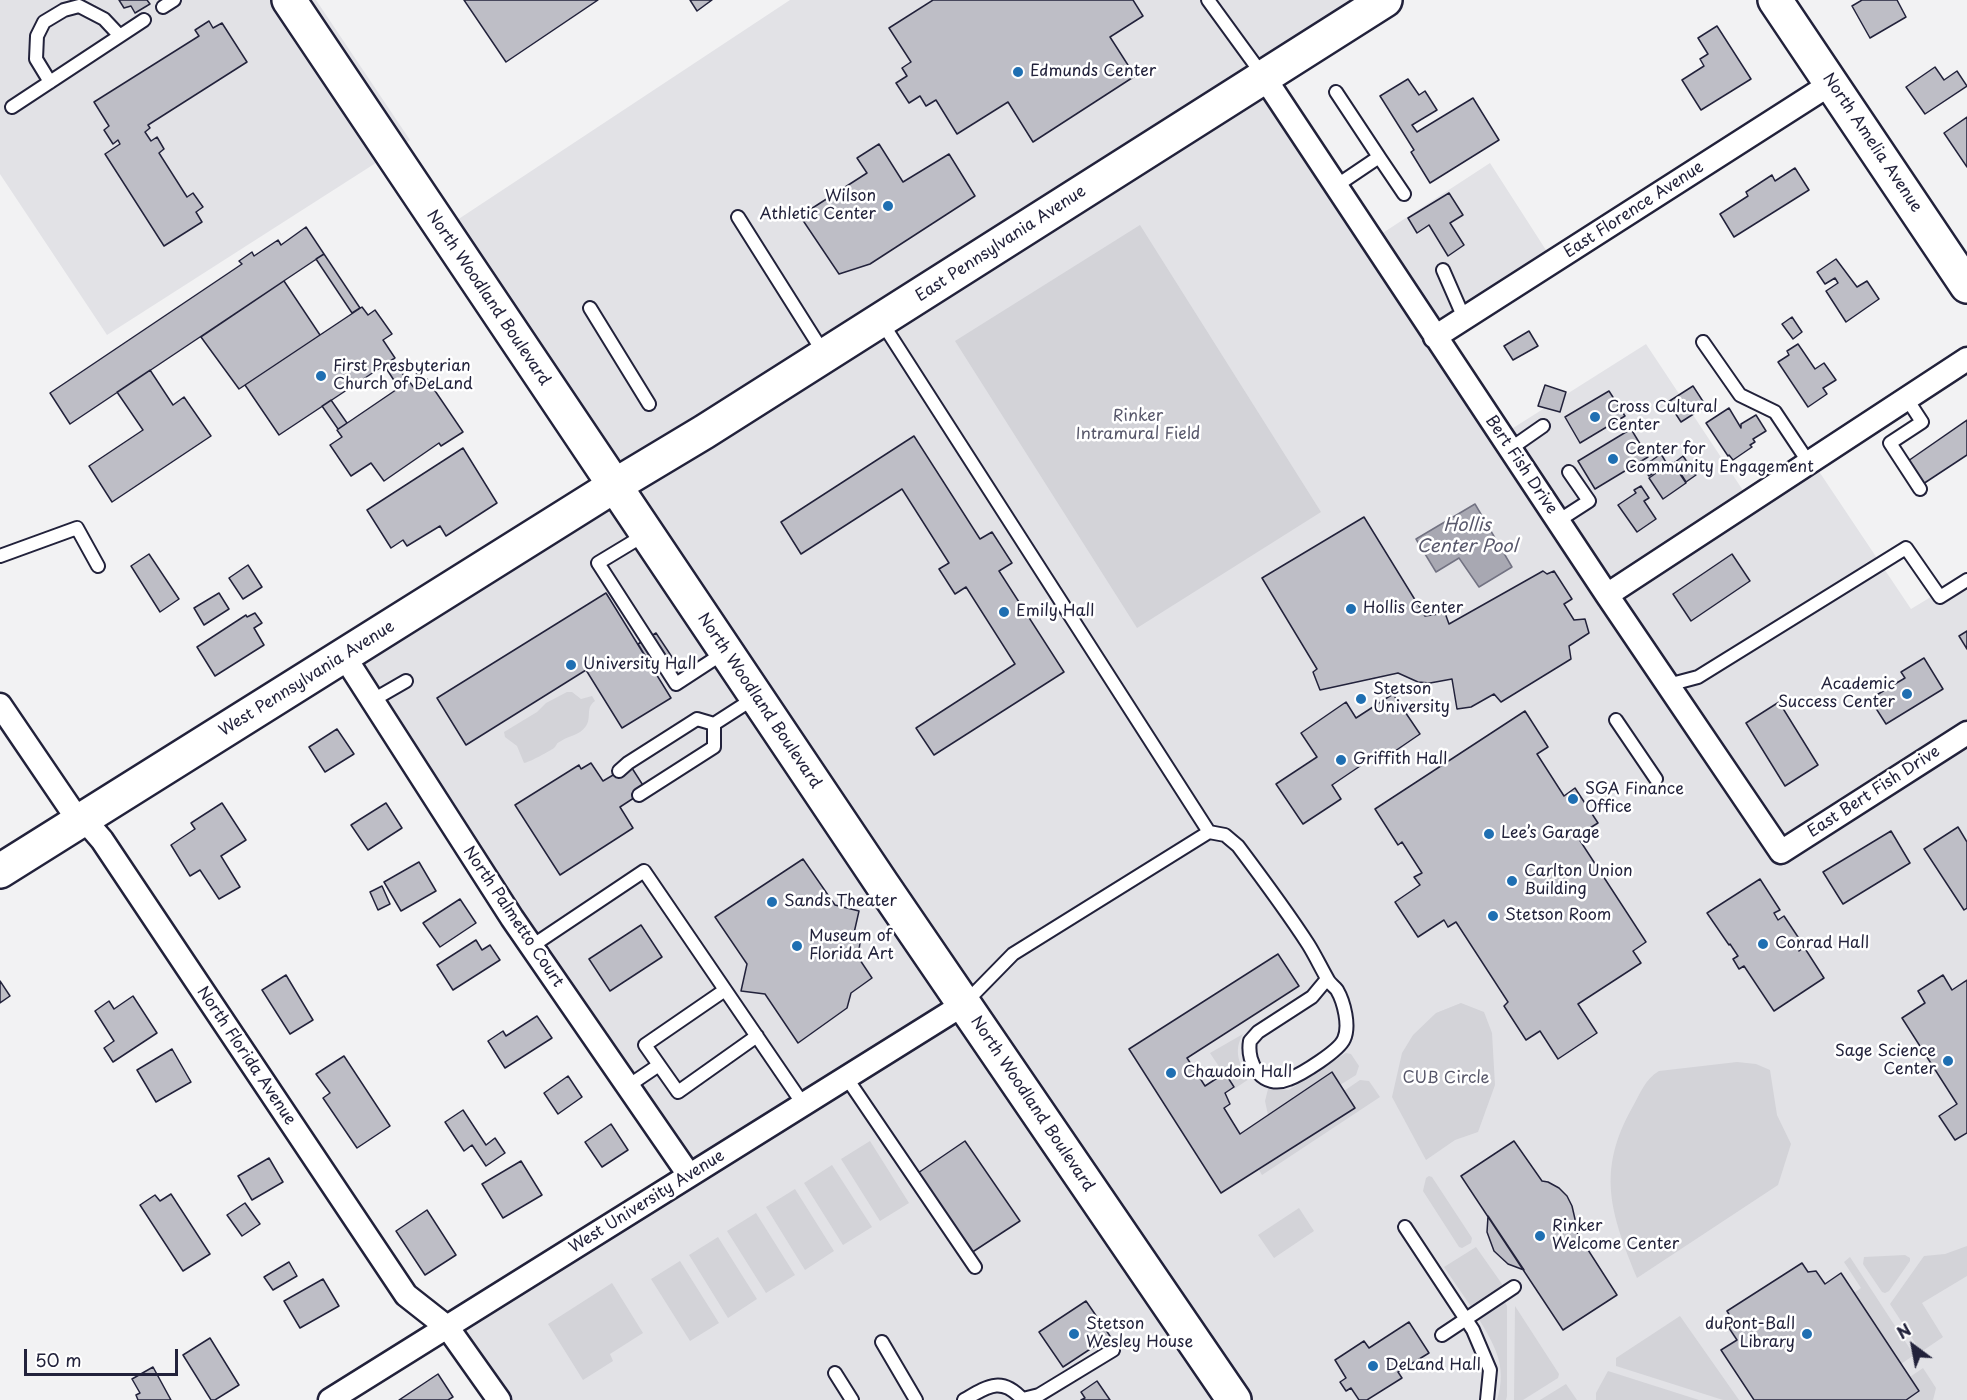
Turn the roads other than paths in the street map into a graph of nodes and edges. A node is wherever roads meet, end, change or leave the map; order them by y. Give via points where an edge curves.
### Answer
1 (174, 0) edge
2 (289, 0) edge
3 (1208, 0) edge
4 (1385, 0) edge
5 (1776, 0) edge
6 (163, 7) dead end
7 (144, 20) dead end
8 (120, 36) junction
9 (1264, 77) junction
10 (50, 82) junction
11 (1832, 83) junction
12 (1336, 92) dead end
13 (12, 107) dead end
14 (1379, 157) junction
15 (1336, 186) junction
16 (1404, 194) dead end
17 (738, 217) dead end
18 (1443, 270) dead end
19 (1967, 286) edge
20 (590, 308) dead end
21 (1464, 318) junction
22 (880, 321) junction
23 (1435, 337) junction
24 (1703, 342) dead end
25 (825, 356) junction
26 (1967, 359) edge
27 (1907, 399) junction
28 (649, 404) dead end
29 (1543, 426) dead end
30 (1510, 448) junction
31 (1809, 463) junction
32 (1569, 472) dead end
33 (614, 486) junction
34 (1920, 489) dead end
35 (1558, 521) junction
36 (646, 533) junction
37 (0, 556) edge
38 (98, 566) dead end
39 (1967, 580) edge
40 (1607, 595) junction
41 (726, 651) junction
42 (344, 656) junction
43 (406, 681) dead end
44 (1668, 685) junction
45 (757, 697) junction
46 (373, 700) junction
47 (0, 705) edge
48 (1616, 720) dead end
49 (714, 724) junction
50 (1967, 733) edge
51 (620, 771) dead end
52 (1656, 779) dead end
53 (639, 795) dead end
54 (83, 819) junction
55 (1209, 832) junction
56 (1781, 852) joint
57 (0, 871) edge
58 (532, 946) junction
59 (1327, 979) junction
60 (725, 990) junction
61 (964, 1004) junction
62 (757, 1036) junction
63 (659, 1065) junction
64 (846, 1077) junction
65 (628, 1086) junction
66 (803, 1104) junction
67 (689, 1175) junction
68 (1405, 1227) dead end
69 (975, 1267) dead end
70 (1514, 1287) dead end
71 (1466, 1319) junction
72 (448, 1328) junction
73 (1442, 1335) dead end
74 (882, 1342) dead end
75 (1113, 1350) dead end
76 (835, 1372) dead end
77 (330, 1400) edge
78 (499, 1400) edge
79 (852, 1400) edge
80 (916, 1400) edge
81 (964, 1400) edge
82 (1023, 1400) edge
83 (1234, 1400) edge
84 (1487, 1400) edge

1 - 6 lane
2 - 33 main road, North Woodland Boulevard
3 - 9 lane
4 - 9 main road, East Pennsylvania Avenue
5 - 11 main road, North Amelia Avenue
7 - 8 lane
8 - 10 lane
8 - 10 lane via 104,19 79,6 44,22 37,36 36,59
9 - 15 street, Bert Fish Drive
9 - 22 main road, East Pennsylvania Avenue
10 - 13 lane
11 - 19 main road, North Amelia Avenue
11 - 21 street, East Florence Avenue
12 - 14 lane
14 - 15 lane
14 - 16 lane
15 - 23 street, Bert Fish Drive
17 - 25 lane
18 - 21 lane
20 - 28 lane
21 - 23 street, East Florence Avenue
22 - 25 main road, East Pennsylvania Avenue
22 - 55 lane
23 - 30 street, Bert Fish Drive
24 - 31 lane via 1740,394 1775,412
25 - 33 main road, East Pennsylvania Avenue
26 - 27 street
27 - 31 street
27 - 34 lane via 1922,422 1890,443
29 - 30 lane
30 - 35 street, Bert Fish Drive
31 - 40 street
32 - 35 lane via 1589,501
33 - 36 main road, North Woodland Boulevard
33 - 42 main road, West Pennsylvania Avenue
35 - 40 street, Bert Fish Drive
36 - 41 main road, North Woodland Boulevard
36 - 41 lane via 598,563 676,684
37 - 38 lane via 77,528
39 - 44 lane via 1940,597 1906,548 1698,677
40 - 44 street, Bert Fish Drive
41 - 45 main road, North Woodland Boulevard
42 - 46 street, North Palmetto Court
42 - 54 main road, West Pennsylvania Avenue
43 - 46 lane
44 - 56 street, Bert Fish Drive
45 - 49 lane
45 - 61 main road, North Woodland Boulevard
46 - 58 street, North Palmetto Court
47 - 54 street, North Florida Avenue via 72,811
48 - 52 lane
49 - 51 lane via 697,719
49 - 53 lane via 714,747
50 - 56 street, East Bert Fish Drive
54 - 57 main road, West Pennsylvania Avenue
54 - 72 street, North Florida Avenue via 102,840 406,1295
55 - 59 lane via 1225,835 1239,846 1309,945
55 - 61 lane via 1013,954
58 - 60 lane via 644,871
58 - 65 street, North Palmetto Court
59 - 59 lane via 1312,997 1250,1041 1250,1058 1258,1075 1284,1081 1340,1046 1345,1038 1346,1019 1337,991
60 - 62 lane
60 - 63 lane via 645,1045
61 - 64 street, West University Avenue
61 - 83 main road, North Woodland Boulevard
62 - 63 lane via 678,1092
62 - 66 lane
63 - 65 lane
64 - 66 street, West University Avenue
64 - 69 lane
65 - 67 street, North Palmetto Court
66 - 67 street, West University Avenue
67 - 72 street, West University Avenue
68 - 71 lane
70 - 71 lane
71 - 73 lane
71 - 84 lane via 1490,1370
72 - 77 street, West University Avenue
72 - 78 street, North Florida Avenue
74 - 80 lane
75 - 82 lane via 1039,1395
76 - 79 lane
81 - 82 lane via 996,1384 1014,1389

